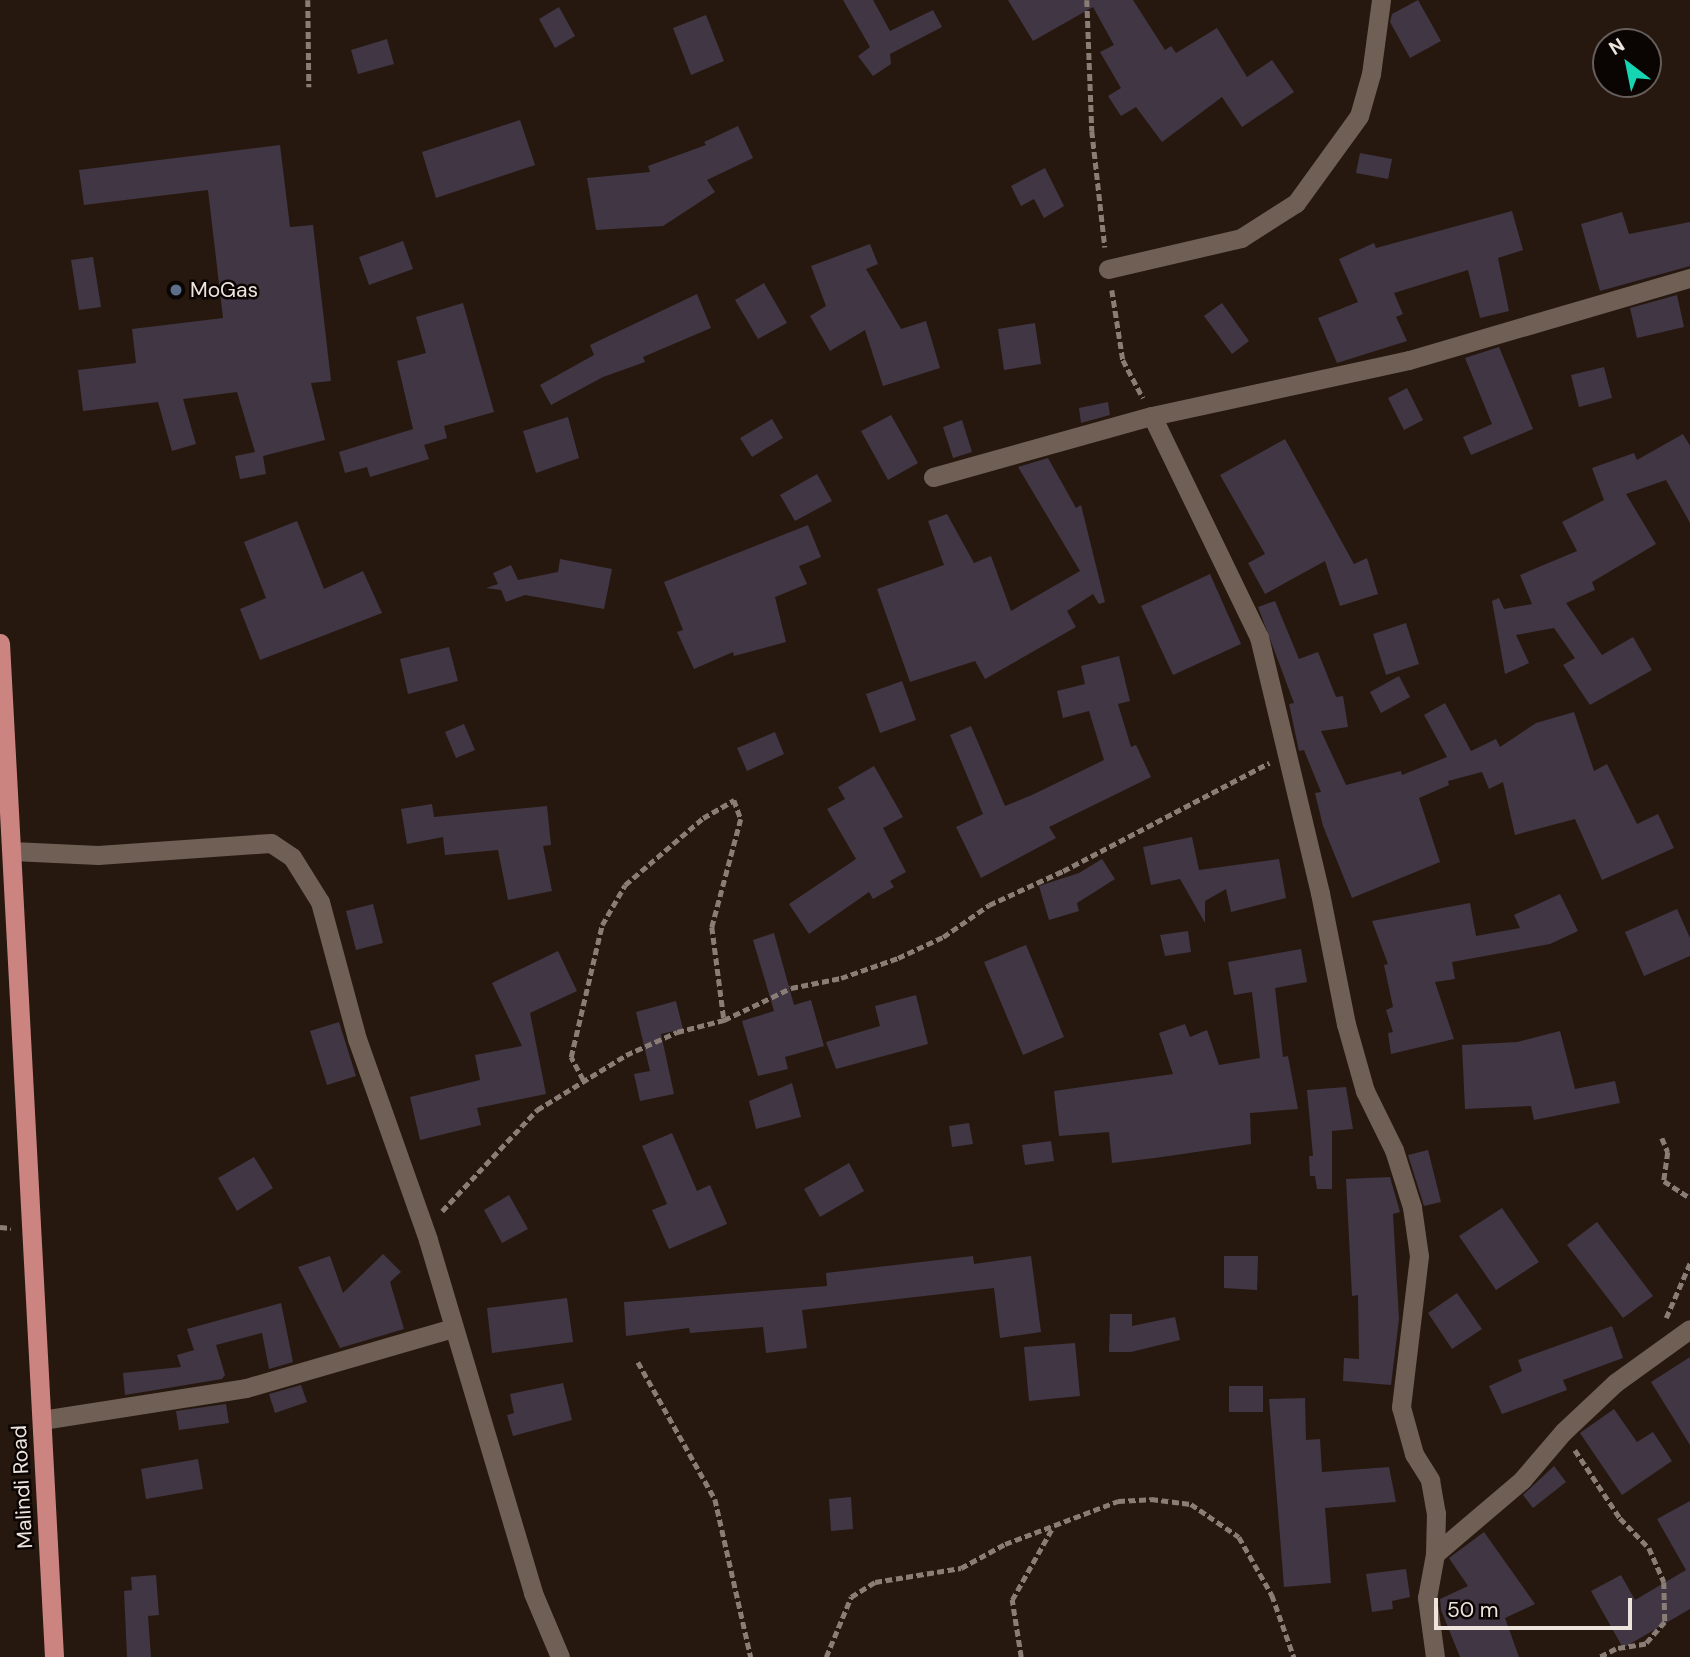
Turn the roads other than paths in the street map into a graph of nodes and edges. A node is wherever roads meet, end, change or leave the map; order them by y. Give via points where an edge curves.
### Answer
1 (1381, 0) edge
2 (1108, 269) road end
3 (1690, 278) edge
4 (1152, 416) junction
5 (933, 477) dead end
6 (0, 643) edge
7 (12, 851) junction
8 (452, 1328) junction
9 (1690, 1329) edge
10 (42, 1420) junction
11 (1435, 1554) junction
12 (54, 1657) edge
13 (560, 1657) edge
14 (1435, 1657) edge

1 - 2 street via 1371,74 1359,116 1296,203 1241,238
3 - 4 street via 1409,360
4 - 5 street
4 - 11 street via 1259,637 1346,1024 1365,1091 1394,1150 1412,1207 1419,1256 1401,1407 1414,1454 1430,1480 1436,1513
6 - 7 highway, Malindi Road
7 - 8 street via 98,855 271,843 292,857 320,902 357,1040 428,1240
7 - 10 highway, Malindi Road
8 - 10 street via 246,1388
8 - 13 street via 533,1593
9 - 11 street via 1653,1352 1563,1432 1522,1480
10 - 12 highway, Malindi Road
11 - 14 street via 1427,1598

